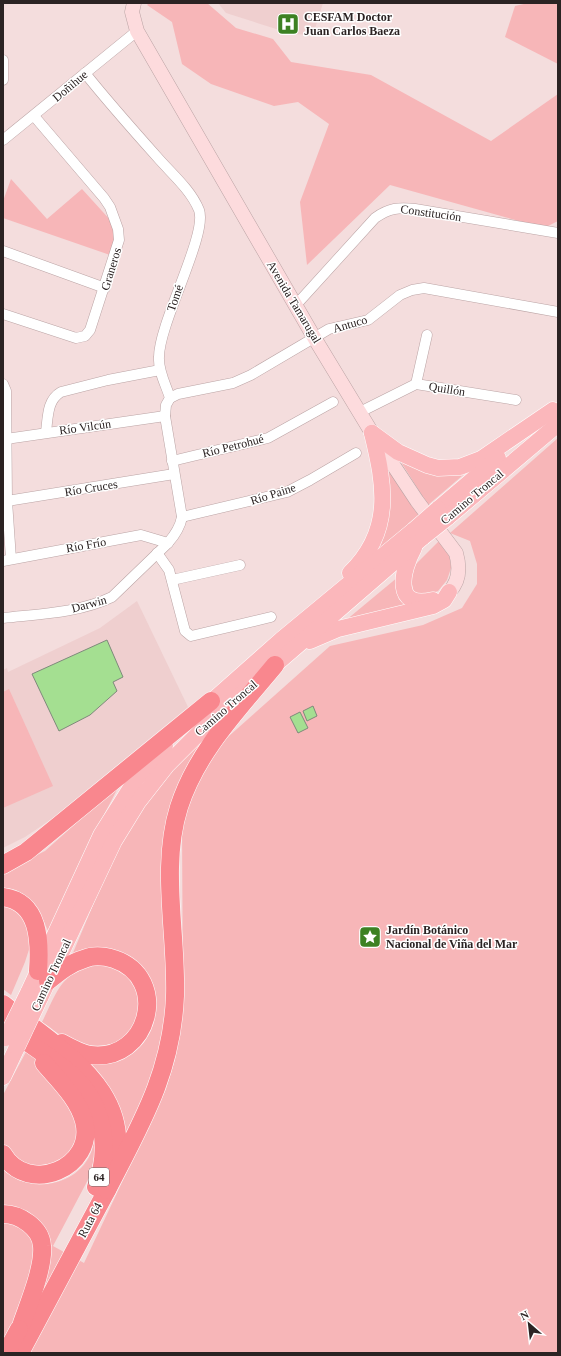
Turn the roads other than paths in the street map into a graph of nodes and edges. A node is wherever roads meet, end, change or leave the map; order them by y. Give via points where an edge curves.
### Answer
1 (134, 3) edge
2 (137, 31) junction
3 (3, 60) edge
4 (84, 73) junction
5 (3, 80) edge
6 (34, 116) junction
7 (3, 140) edge
8 (558, 233) edge
9 (3, 251) edge
10 (105, 288) junction
11 (296, 305) junction
12 (558, 312) edge
13 (3, 314) edge
14 (427, 335) dead end
15 (315, 339) junction
16 (160, 370) junction
17 (3, 384) edge
18 (416, 384) junction
19 (170, 398) junction
20 (516, 400) dead end
21 (334, 402) dead end
22 (360, 412) junction
23 (556, 413) edge
24 (165, 416) junction
25 (46, 432) junction
26 (372, 433) junction
27 (6, 439) junction
28 (356, 453) dead end
29 (172, 461) junction
30 (174, 474) junction
31 (7, 501) junction
32 (182, 517) junction
33 (419, 536) junction
34 (168, 543) junction
35 (157, 553) junction
36 (7, 560) edge
37 (240, 565) dead end
38 (172, 580) junction
39 (449, 592) junction
40 (271, 616) dead end
41 (3, 618) edge
42 (293, 630) junction
43 (296, 647) junction
44 (275, 665) junction
45 (211, 701) junction
46 (3, 865) edge
47 (3, 897) edge
48 (43, 976) junction
49 (3, 1004) edge
50 (15, 1038) edge
51 (3, 1078) edge
52 (3, 1154) edge
53 (107, 1190) junction
54 (3, 1214) edge
55 (22, 1323) junction
56 (6, 1353) edge
57 (20, 1353) edge

1 - 2 street, Avenida Tamarugal via 132,12
2 - 4 street, Doñihue
2 - 11 street, Avenida Tamarugal
3 - 5 street
4 - 6 street, Doñihue
4 - 16 street, Tomé via 190,194 200,211 199,230 163,334 159,357
6 - 7 street, Doñihue
6 - 10 street, Graneros via 104,198 115,218 119,240
8 - 11 street, Constitución via 415,209 390,209 375,218
9 - 10 street
10 - 13 street, Graneros via 90,330 85,336 76,338
11 - 15 street, Avenida Tamarugal
12 - 15 street, Antuco via 418,288 400,295 368,320 336,327
14 - 18 street
15 - 19 street, Antuco via 233,383 178,394
15 - 22 street, Avenida Tamarugal
16 - 19 street, Tomé
16 - 25 street via 61,392 51,402
17 - 27 street via 6,391
18 - 20 street, Quillón
18 - 22 street, Quillón
19 - 24 street
21 - 29 street, Río Petrohué via 268,438
22 - 26 street, Avenida Tamarugal
23 - 26 main road via 481,460 460,467 438,468 427,465 398,452
23 - 33 main road, Camino Troncal, bridge
24 - 25 street, Río Vilcún
24 - 29 street
25 - 27 street, Río Vilcún
26 - 39 street, Avenida Tamarugal via 417,501 456,552 459,563 456,585
26 - 42 main road via 382,471 383,496 376,536 361,563
27 - 31 street
28 - 32 street, Río Paine via 287,492
29 - 30 street
30 - 31 street, Río Cruces
30 - 32 street
31 - 36 street
32 - 34 street via 181,524
33 - 39 main road via 402,578 406,592 410,598 422,602 437,600
33 - 42 main road, Camino Troncal
33 - 43 main road, Camino Troncal
34 - 35 street
34 - 36 street, Río Frío via 141,535
35 - 38 street
35 - 41 street, Darwin via 112,597 101,603
37 - 38 street
38 - 40 street via 187,635
39 - 43 main road via 444,600 433,606 338,629
42 - 45 main road, Camino Troncal
43 - 44 main road, Camino Troncal
44 - 48 main road, Camino Troncal via 199,731 152,783 114,841
44 - 53 highway via 198,762 178,808 170,858 175,994 172,1035 149,1110
45 - 46 highway via 32,847
45 - 48 main road, Camino Troncal via 160,750 120,803 101,835
47 - 48 highway via 22,904 32,916 38,932
48 - 50 main road, Camino Troncal, bridge
48 - 50 highway via 84,958 102,956 119,961 133,971 143,985 148,1002 146,1020 138,1035 128,1045 117,1052 100,1055
49 - 50 highway, Ruta 64 / 64
50 - 51 main road, Camino Troncal
50 - 52 highway via 70,1094 78,1106 85,1124 84,1144 78,1156 69,1165 47,1175 23,1172 10,1163
50 - 53 highway, Ruta 64 / 64 via 88,1073 104,1093 114,1116 117,1141 115,1166
50 - 55 highway, Ruta 64 / 64 via 65,1070 82,1086 101,1124 104,1154 95,1190
53 - 57 highway, Ruta 64 / 64
54 - 55 highway via 13,1215 26,1222 37,1232 42,1246 38,1275
55 - 56 highway, Ruta 64 / 64

